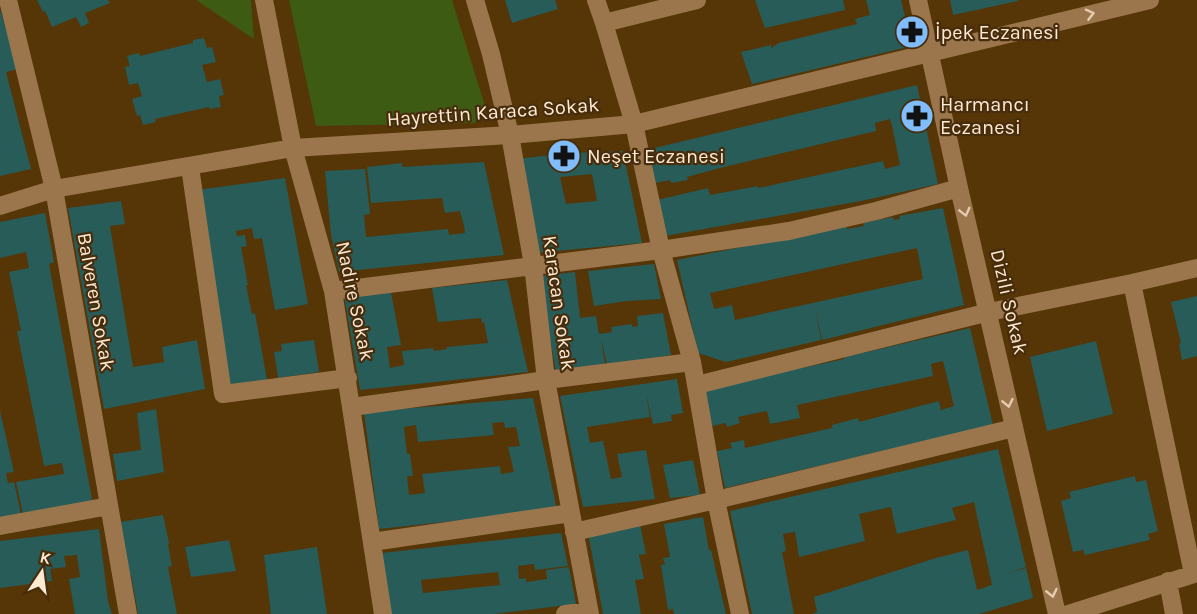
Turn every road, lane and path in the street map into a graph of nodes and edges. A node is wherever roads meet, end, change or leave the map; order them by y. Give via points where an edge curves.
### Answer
1 (8, 0) edge
2 (264, 0) edge
3 (475, 0) edge
4 (596, 0) edge
5 (697, 0) edge
6 (918, 0) edge
7 (1149, 0) edge
8 (604, 23) junction
9 (930, 53) junction
10 (634, 124) junction
11 (510, 135) junction
12 (293, 148) junction
13 (190, 166) junction
14 (959, 188) junction
15 (54, 189) junction
16 (0, 206) edge
17 (661, 250) junction
18 (533, 265) junction
19 (1197, 268) edge
20 (1132, 284) junction
21 (333, 291) junction
22 (988, 312) junction
23 (692, 362) junction
24 (348, 378) junction
25 (546, 380) junction
26 (697, 385) junction
27 (352, 407) junction
28 (1014, 428) junction
29 (716, 500) junction
30 (109, 506) junction
31 (571, 513) junction
32 (0, 526) edge
33 (574, 532) junction
34 (372, 542) junction
35 (1195, 573) edge
36 (1168, 581) junction
37 (589, 612) edge
38 (128, 614) edge
39 (383, 614) edge
40 (565, 614) edge
41 (740, 614) edge
42 (1057, 614) edge
43 (1068, 614) edge
44 (1174, 614) edge

1 - 15 street, Balveren Sokak
2 - 12 street, Nadire Sokak
3 - 11 street, Karacan Sokak
4 - 8 street
5 - 8 street
6 - 9 street, Dizili Sokak
9 -> 7 street, Hayrettin Karaca Sokak
8 - 10 street
9 - 10 street, Hayrettin Karaca Sokak
9 - 14 street, Dizili Sokak
10 - 11 street, Hayrettin Karaca Sokak
10 - 17 street
11 - 12 street, Hayrettin Karaca Sokak
11 - 18 street, Karacan Sokak
12 - 13 street, Hayrettin Karaca Sokak
12 - 21 street, Nadire Sokak
13 - 15 street, Hayrettin Karaca Sokak
13 - 24 street via 223,394
14 - 17 street via 789,231
14 -> 22 street, Dizili Sokak
15 - 16 street, Hayrettin Karaca Sokak
15 - 30 street, Balveren Sokak
17 - 18 street
17 - 23 street
18 - 21 street
18 - 25 street, Karacan Sokak
19 - 20 street
20 - 22 street
20 - 35 street
21 - 24 street, Nadire Sokak
22 - 26 street
22 -> 28 street, Dizili Sokak
23 - 25 street
23 - 26 street
24 - 27 street, Nadire Sokak
25 - 27 street
25 - 31 street, Karacan Sokak
26 - 29 street
27 - 34 street, Nadire Sokak
28 - 29 street
28 -> 42 street, Dizili Sokak
29 - 33 street
29 - 41 street
30 - 32 street
30 - 38 street, Balveren Sokak
31 - 33 street, Karacan Sokak
31 - 34 street
33 - 37 street, Karacan Sokak
34 - 39 street, Nadire Sokak
35 - 36 street
36 - 43 street
36 - 44 street
37 - 40 street

